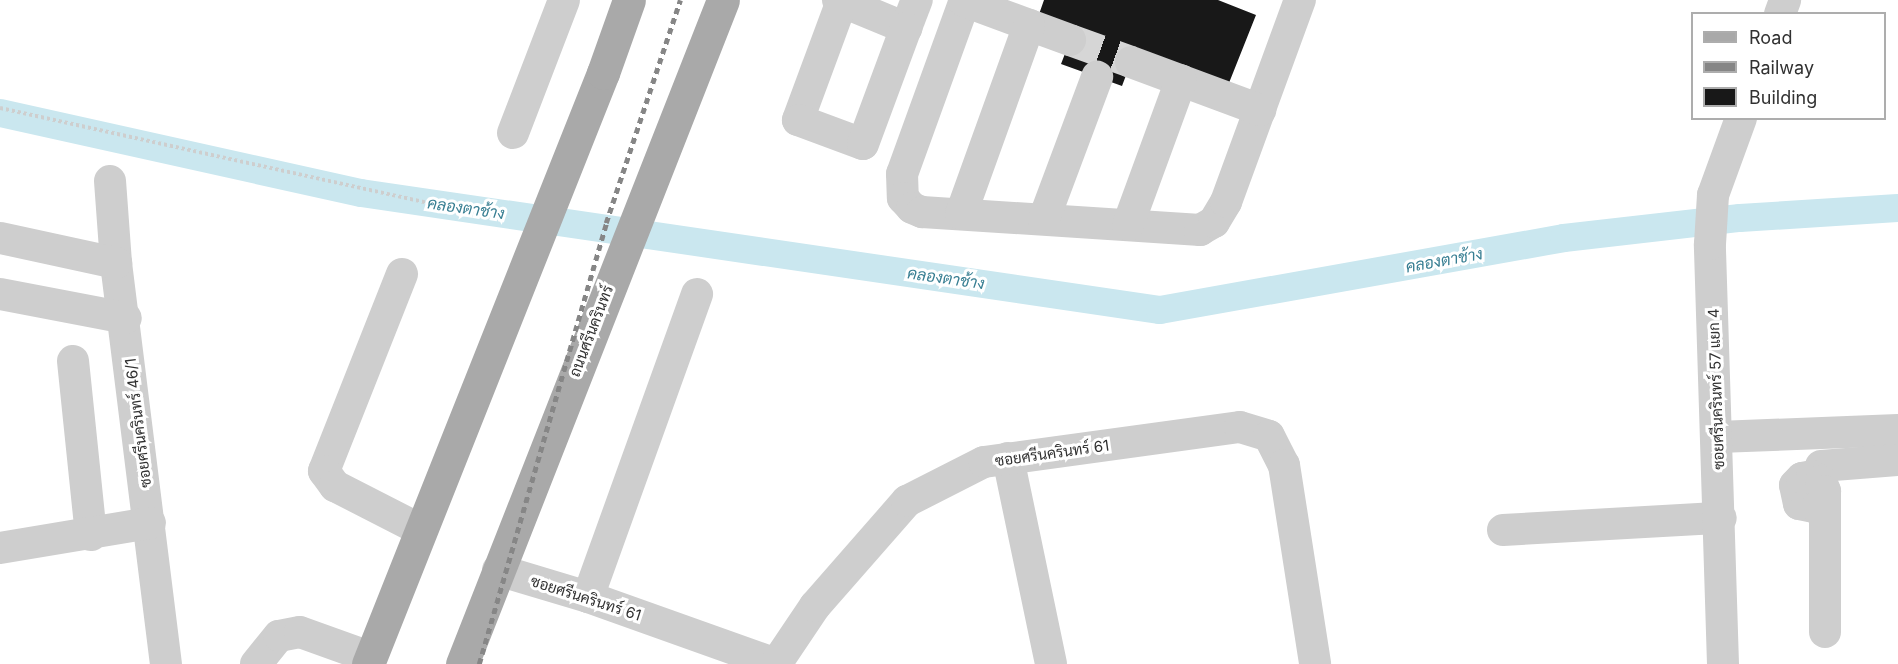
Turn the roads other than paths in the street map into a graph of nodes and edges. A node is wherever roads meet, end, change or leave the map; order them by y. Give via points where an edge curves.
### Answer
1 (564, 0) edge
2 (628, 0) edge
3 (636, 0) edge
4 (711, 0) edge
5 (723, 0) edge
6 (1300, 0) edge
7 (840, 1) edge
8 (964, 1) edge
9 (912, 14) edge
10 (1029, 25) junction
11 (1070, 40) tunnel mouth
12 (1131, 63) tunnel mouth
13 (603, 73) junction
14 (1097, 77) dead end
15 (1180, 80) junction
16 (681, 98) junction
17 (1260, 110) junction
18 (1740, 120) edge
19 (513, 133) dead end
20 (110, 181) dead end
21 (961, 214) junction
22 (1044, 219) junction
23 (1128, 225) junction
24 (0, 238) edge
25 (116, 263) junction
26 (402, 274) dead end
27 (0, 294) edge
28 (697, 294) dead end
29 (126, 318) junction
30 (73, 361) dead end
31 (1898, 430) edge
32 (1822, 435) junction
33 (1718, 437) junction
34 (1008, 458) junction
35 (1898, 460) edge
36 (1821, 483) junction
37 (1721, 518) junction
38 (150, 523) junction
39 (421, 530) junction
40 (1503, 530) dead end
41 (91, 535) junction
42 (0, 548) edge
43 (498, 570) junction
44 (588, 597) junction
45 (1825, 632) dead end
46 (369, 661) edge
47 (166, 664) edge
48 (256, 664) edge
49 (462, 664) edge
50 (776, 664) edge
51 (1051, 664) edge
52 (1315, 664) edge
53 (1723, 664) edge

1 - 19 street
2 - 13 main road
3 - 13 main road
4 - 16 main road
5 - 16 main road, ถนนศรีนครินทร์
6 - 17 street
7 - 9 street
7 - 9 street via 798,120 863,144
8 - 10 street
8 - 21 street via 900,186 912,208
10 - 11 street
10 - 21 street
12 - 15 street
13 - 39 main road
14 - 22 street
15 - 17 street
15 - 23 street
16 - 43 main road, ถนนศรีนครินทร์
17 - 23 street via 1226,202 1214,222 1200,230
18 - 33 street, ซอยศรีนครินทร์ 57 แยก 4 via 1713,195 1710,244
20 - 25 street, ซอยศรีนครินทร์ 46/1
21 - 22 street
22 - 23 street
24 - 25 street
25 - 29 street, ซอยศรีนครินทร์ 46/1
26 - 39 street via 324,471 335,486
27 - 29 street
28 - 44 street
29 - 38 street, ซอยศรีนครินทร์ 46/1
30 - 41 street
31 - 32 street
32 - 33 street
32 - 36 street
33 - 37 street, ซอยศรีนครินทร์ 57 แยก 4
34 - 50 street, ซอยศรีนครินทร์ 61 via 984,462 907,501 815,606
34 - 51 street
34 - 52 street, ซอยศรีนครินทร์ 61 via 1240,427 1269,436 1284,465
35 - 36 street
36 - 45 street
37 - 40 street
37 - 53 street, ซอยศรีนครินทร์ 57 แยก 4
38 - 41 street
38 - 47 street, ซอยศรีนครินทร์ 46/1
39 - 46 main road
41 - 42 street
43 - 44 street, ซอยศรีนครินทร์ 61
43 - 49 main road, ถนนศรีนครินทร์
44 - 50 street, ซอยศรีนครินทร์ 61
46 - 48 street via 300,632 279,636

